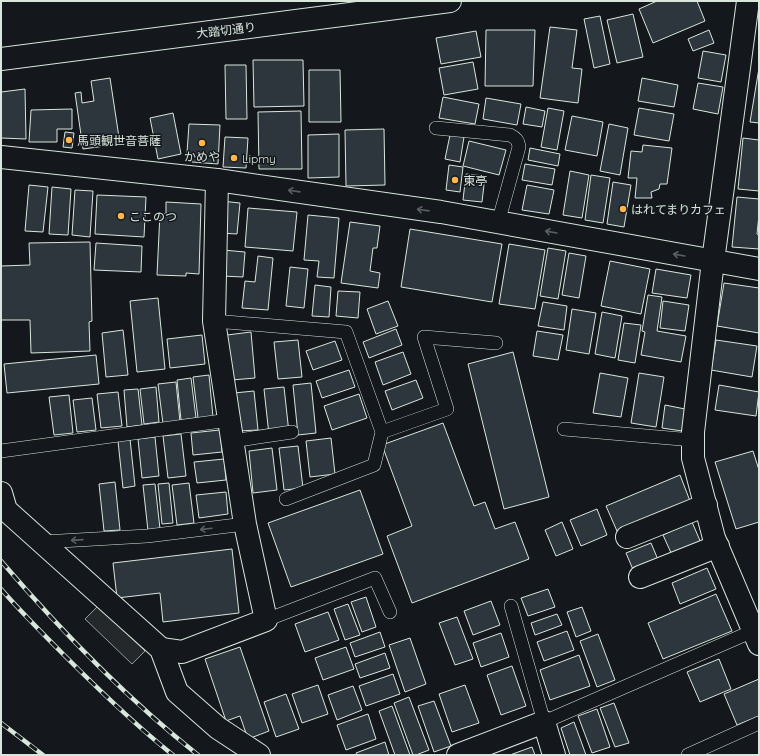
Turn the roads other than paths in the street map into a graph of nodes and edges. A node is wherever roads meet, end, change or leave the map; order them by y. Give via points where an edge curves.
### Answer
1 (450, 1) edge
2 (748, 1) edge
3 (369, 6) edge
4 (1, 58) edge
5 (436, 128) dead end
6 (1, 157) edge
7 (217, 180) junction
8 (498, 223) junction
9 (713, 261) junction
10 (759, 269) edge
11 (214, 320) junction
12 (496, 343) dead end
13 (564, 429) dead end
14 (231, 430) junction
15 (292, 432) dead end
16 (382, 432) junction
17 (693, 440) junction
18 (1, 451) edge
19 (1, 493) edge
20 (286, 499) dead end
21 (706, 505) junction
22 (245, 524) junction
23 (627, 537) dead end
24 (43, 542) junction
25 (718, 546) junction
26 (640, 577) dead end
27 (512, 606) dead end
28 (390, 612) dead end
29 (266, 620) junction
30 (756, 638) edge
31 (161, 649) junction
32 (544, 722) junction
33 (759, 723) edge
34 (259, 755) edge
35 (458, 755) edge
36 (554, 755) edge
37 (688, 755) edge

1 - 3 street, 大踏切通り
2 - 9 street
3 - 4 street, 大踏切通り
5 - 8 lane via 510,135 518,141 519,147
6 - 7 street
8 -> 7 street via 442,212
7 - 11 street
9 -> 8 street
9 - 10 street
9 - 17 street
11 - 14 street
11 - 16 lane via 346,332
12 - 16 lane via 424,337 447,409
13 - 17 lane
14 - 15 lane
14 - 18 lane
14 - 22 street
16 - 20 lane via 374,465
17 - 21 street via 693,458
19 - 24 street via 6,510
21 - 23 street
21 - 25 street
22 -> 24 lane via 147,536
22 - 29 street
24 - 31 street
25 - 26 street
25 - 30 street
27 - 32 lane
28 - 29 lane via 375,578
29 - 31 street via 182,652
30 - 32 lane
31 - 34 street via 177,692 218,728
32 - 35 street
32 - 36 street
33 - 37 lane

